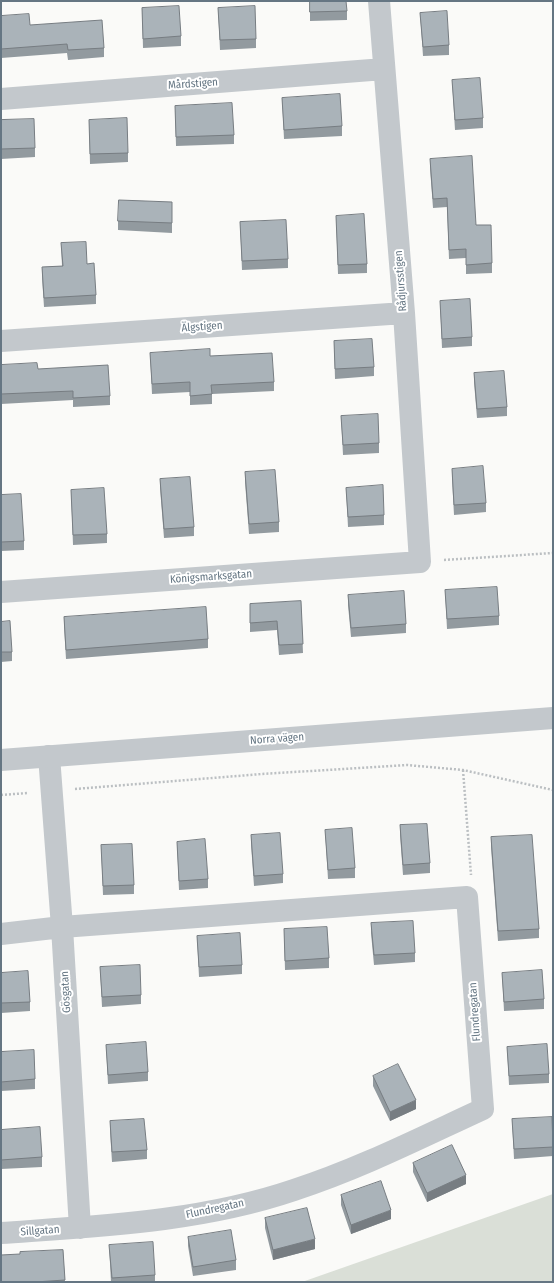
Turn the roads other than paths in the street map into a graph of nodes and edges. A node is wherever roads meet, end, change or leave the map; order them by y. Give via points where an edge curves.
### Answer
1 (379, 1) edge
2 (384, 69) junction
3 (1, 99) edge
4 (404, 313) junction
5 (1, 341) edge
6 (420, 562) joint
7 (1, 592) edge
8 (553, 718) edge
9 (49, 756) junction
10 (1, 760) edge
11 (62, 926) junction
12 (1, 934) edge
13 (80, 1228) junction
14 (1, 1233) edge

1 - 2 street, Rådjursstigen
2 - 3 street, Mårdstigen
2 - 4 street, Rådjursstigen
4 - 5 street, Älgstigen
4 - 6 street, Rådjursstigen
6 - 7 street, Königsmarksgatan
8 - 9 street, Norra vägen
9 - 10 street, Norra vägen
9 - 11 street, Gösgatan
11 - 12 street
11 - 13 street, Gösgatan
11 - 13 street, Flundregatan via 467,897 483,1109 366,1164 292,1191 226,1208 158,1221
13 - 14 street, Sillgatan

